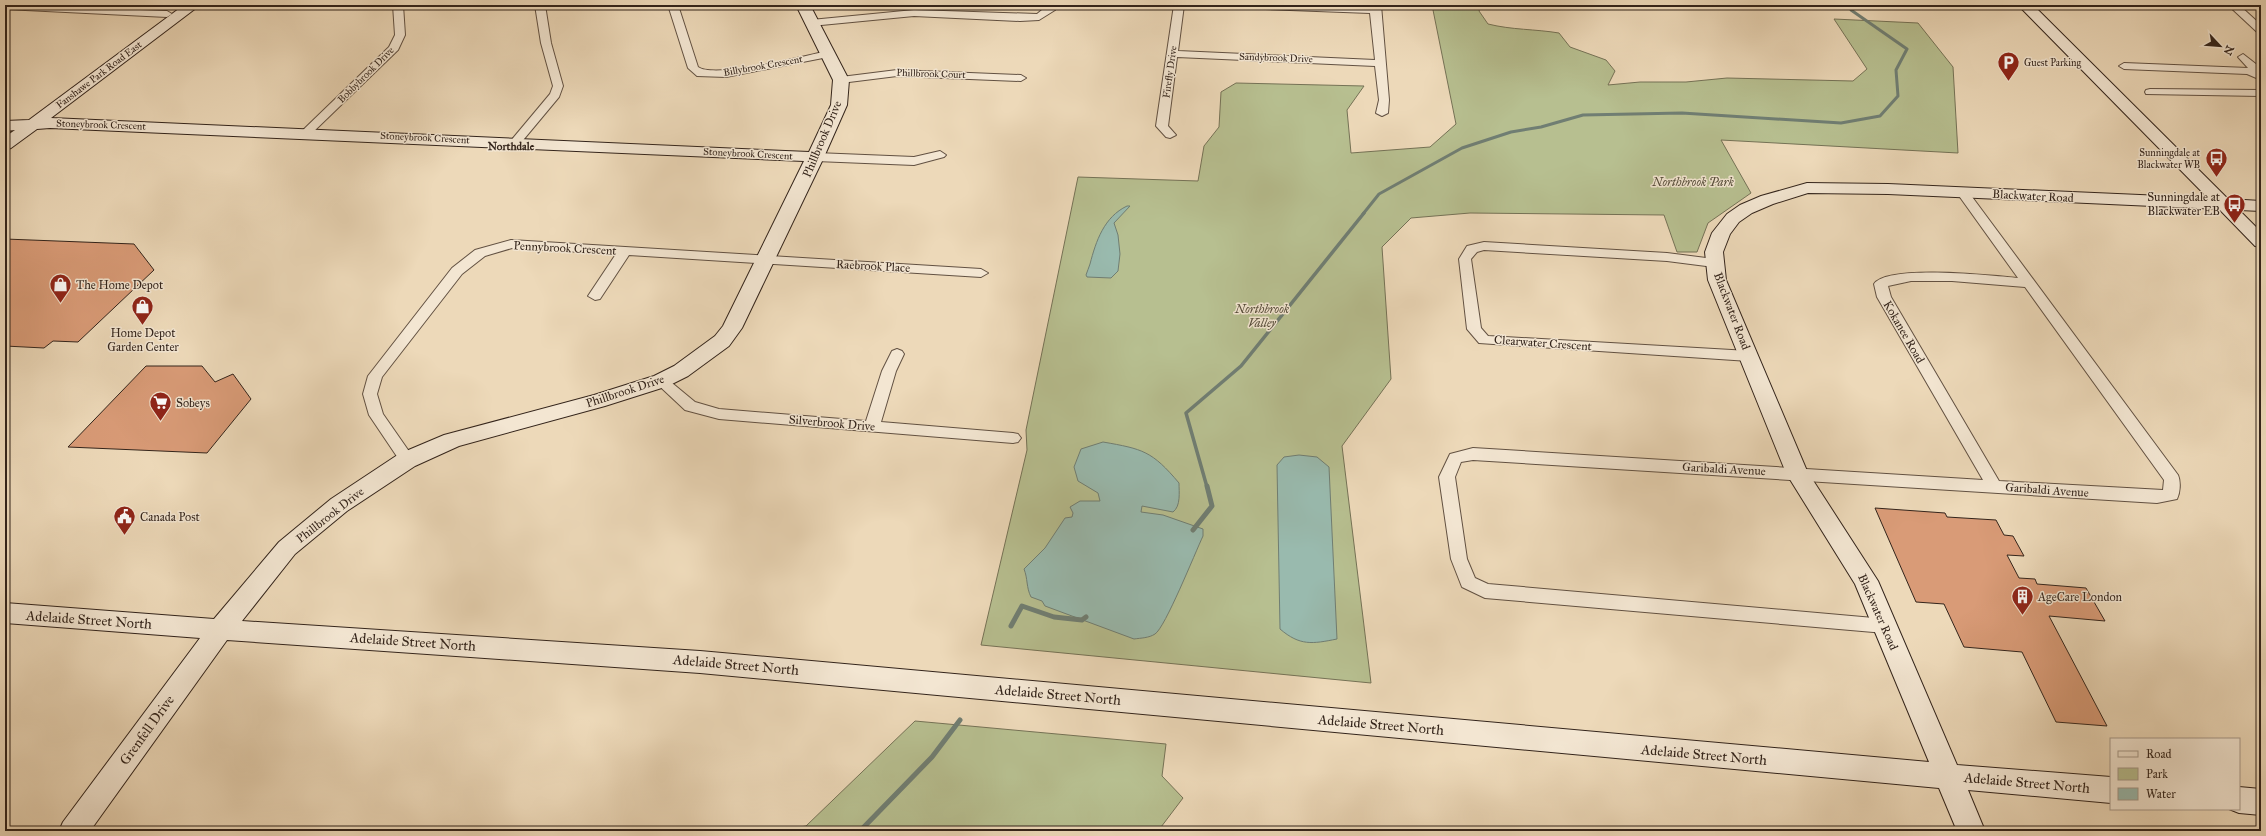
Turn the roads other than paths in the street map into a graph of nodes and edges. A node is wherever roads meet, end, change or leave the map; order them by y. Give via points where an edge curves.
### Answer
1 (179, 5) edge
2 (193, 5) edge
3 (398, 5) edge
4 (540, 5) edge
5 (673, 5) edge
6 (804, 5) edge
7 (1053, 5) edge
8 (1179, 5) edge
9 (1240, 5) edge
10 (2025, 5) edge
11 (2233, 5) edge
12 (5, 6) edge
13 (1375, 8) edge
14 (166, 14) junction
15 (811, 23) junction
16 (2259, 27) edge
17 (828, 54) junction
18 (1172, 54) junction
19 (2243, 57) dead end
20 (1381, 63) junction
21 (2124, 66) dead end
22 (2154, 68) junction
23 (2261, 74) edge
24 (2261, 77) edge
25 (1021, 78) dead end
26 (841, 80) junction
27 (2150, 92) dead end
28 (2177, 92) junction
29 (2261, 93) edge
30 (1382, 113) dead end
31 (36, 123) junction
32 (8, 128) edge
33 (306, 133) junction
34 (1170, 135) dead end
35 (515, 143) junction
36 (5, 145) edge
37 (940, 155) dead end
38 (816, 157) junction
39 (1963, 193) junction
40 (2223, 204) junction
41 (2261, 206) edge
42 (2261, 242) edge
43 (625, 251) junction
44 (766, 260) junction
45 (1714, 263) junction
46 (980, 273) dead end
47 (2029, 282) junction
48 (595, 296) dead end
49 (897, 354) dead end
50 (1749, 356) junction
51 (661, 381) junction
52 (872, 426) junction
53 (1013, 438) dead end
54 (407, 460) junction
55 (1796, 473) junction
56 (1994, 486) junction
57 (5, 613) edge
58 (1885, 626) junction
59 (221, 629) junction
60 (1949, 776) junction
61 (2110, 790) edge
62 (2240, 800) edge
63 (2261, 802) edge
64 (73, 831) edge
65 (1971, 831) edge

1 - 14 street, Fanshawe Park Road East
2 - 31 street, Fanshawe Park Road East
3 - 33 street, Bobbybrook Drive via 400,35 394,48
4 - 35 street via 546,43 558,86 554,95
5 - 17 street, Billybrook Crescent via 693,68 701,74 726,74
6 - 15 street
7 - 15 street via 1039,17 914,13
8 - 18 street, Firefly Drive
9 - 13 street
10 - 40 street
11 - 16 street
12 - 14 street
13 - 20 street
14 - 32 street, Fanshawe Park Road East
15 - 17 street
17 - 26 street
18 - 20 street, Sandybrook Drive
18 - 34 street, Firefly Drive via 1162,126
19 - 23 street
20 - 30 street via 1384,100
21 - 22 street
22 - 24 street via 2249,72
22 - 28 street via 2161,79
25 - 26 street, Phillbrook Court via 898,73
26 - 38 street, Phillbrook Drive via 839,105
27 - 28 street
28 - 29 street
31 - 32 street, Stoneybrook Crescent
31 - 33 street, Stoneybrook Crescent
31 - 36 street, Fanshawe Park Road East
33 - 35 street, Stoneybrook Crescent
35 - 38 street, Stoneybrook Crescent
37 - 38 street, Stoneybrook Crescent via 914,161
38 - 44 street, Phillbrook Drive
39 - 40 street, Blackwater Road
39 - 45 street, Blackwater Road via 1807,188 1760,203 1733,218 1721,233 1714,252
39 - 47 street, Garibaldi Avenue
40 - 41 street, Blackwater Road
40 - 42 street
43 - 44 street, Pennybrook Crescent
43 - 48 street
43 - 54 street, Pennybrook Crescent via 511,244 480,253 457,271 375,376 370,394 376,415
44 - 46 street, Raebrook Place
44 - 51 street, Phillbrook Drive via 732,328 722,341 702,357
45 - 50 street, Blackwater Road via 1717,280
45 - 50 street, Clearwater Crescent via 1484,246 1472,249 1465,259 1474,329 1484,340
47 - 56 street, Kokanee Road via 1923,277 1891,279 1881,284 1884,297
47 - 56 street, Garibaldi Avenue via 2172,479 2171,495 2157,497
49 - 52 street
50 - 55 street, Blackwater Road
51 - 52 street, Silverbrook Drive via 690,406 718,414
51 - 54 street, Phillbrook Drive via 598,401 452,440
52 - 53 street, Silverbrook Drive
54 - 59 street, Phillbrook Drive via 339,505 288,548
55 - 56 street, Garibaldi Avenue
55 - 58 street, Blackwater Road via 1866,581
55 - 58 street, Garibaldi Avenue via 1473,454 1455,458 1447,477 1459,559 1468,582 1485,591
57 - 59 street, Adelaide Street North
58 - 60 street, Blackwater Road
59 - 60 street, Adelaide Street North via 700,662
59 - 64 street, Grenfell Drive
60 - 61 street, Adelaide Street North
60 - 65 street, Blackwater Road
62 - 63 street

